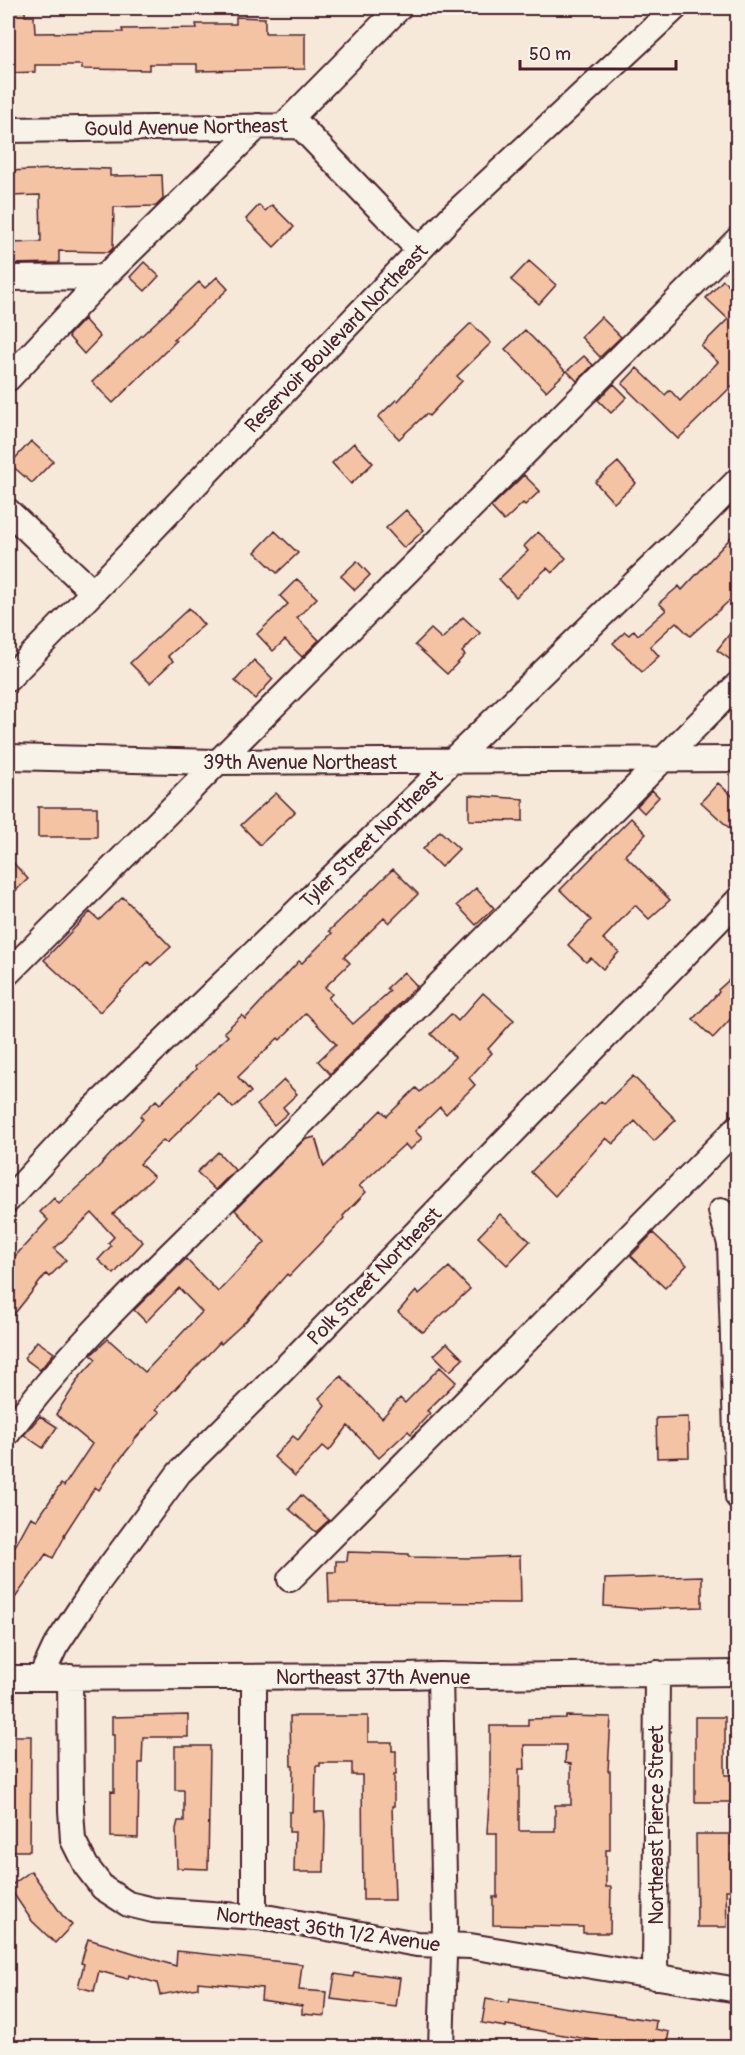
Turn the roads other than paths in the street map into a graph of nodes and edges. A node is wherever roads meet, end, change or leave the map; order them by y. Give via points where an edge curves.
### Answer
1 (399, 8) edge
2 (675, 8) edge
3 (258, 126) junction
4 (283, 126) junction
5 (8, 130) edge
6 (738, 239) edge
7 (419, 250) junction
8 (104, 277) junction
9 (8, 278) edge
10 (8, 379) edge
11 (738, 480) edge
12 (8, 511) edge
13 (93, 592) junction
14 (8, 679) edge
15 (738, 684) edge
16 (8, 758) edge
17 (738, 759) edge
18 (662, 761) junction
19 (217, 762) junction
20 (450, 762) junction
21 (738, 900) edge
22 (8, 973) edge
23 (738, 1126) edge
24 (8, 1200) edge
25 (721, 1211) dead end
26 (8, 1433) edge
27 (738, 1497) edge
28 (290, 1580) dead end
29 (657, 1673) junction
30 (738, 1673) edge
31 (440, 1675) junction
32 (41, 1677) junction
33 (70, 1677) junction
34 (254, 1677) junction
35 (8, 1678) edge
36 (254, 1916) junction
37 (444, 1945) junction
38 (655, 1977) junction
39 (738, 1990) edge
40 (441, 2048) edge

1 - 4 street
2 - 7 street, Reservoir Boulevard Northeast
3 - 4 street, Gould Avenue Northeast
3 - 5 street, Gould Avenue Northeast
3 - 8 street
4 - 7 street, Gould Avenue Northeast via 300,126
6 - 19 street
7 - 13 street, Reservoir Boulevard Northeast
8 - 9 street
8 - 10 street
11 - 20 street, Tyler Street Northeast
12 - 13 street
13 - 14 street, Reservoir Boulevard Northeast
15 - 18 street
16 - 19 street, 39th Avenue Northeast
17 - 18 street, 39th Avenue Northeast
18 - 20 street, 39th Avenue Northeast
18 - 26 street via 141,1283 35,1398
19 - 20 street, 39th Avenue Northeast
19 - 22 street
20 - 24 street, Tyler Street Northeast via 90,1113
21 - 32 street, Polk Street Northeast via 179,1473 93,1588 55,1647
23 - 28 street
25 - 27 street via 730,1244
29 - 30 street, Northeast 37th Avenue
29 - 31 street, Northeast 37th Avenue
29 - 38 street, Northeast Pierce Street
31 - 34 street, Northeast 37th Avenue
31 - 37 street
32 - 33 street, Northeast 37th Avenue
32 - 35 street, Northeast 37th Avenue
33 - 34 street, Northeast 37th Avenue
33 - 36 street, Northeast 36th 1/2 Avenue via 73,1840 86,1866 103,1888 128,1904 153,1910
34 - 36 street
36 - 37 street, Northeast 36th 1/2 Avenue via 417,1944
37 - 38 street, Northeast 36th 1/2 Avenue
37 - 40 street
38 - 39 street, Northeast 36th 1/2 Avenue

